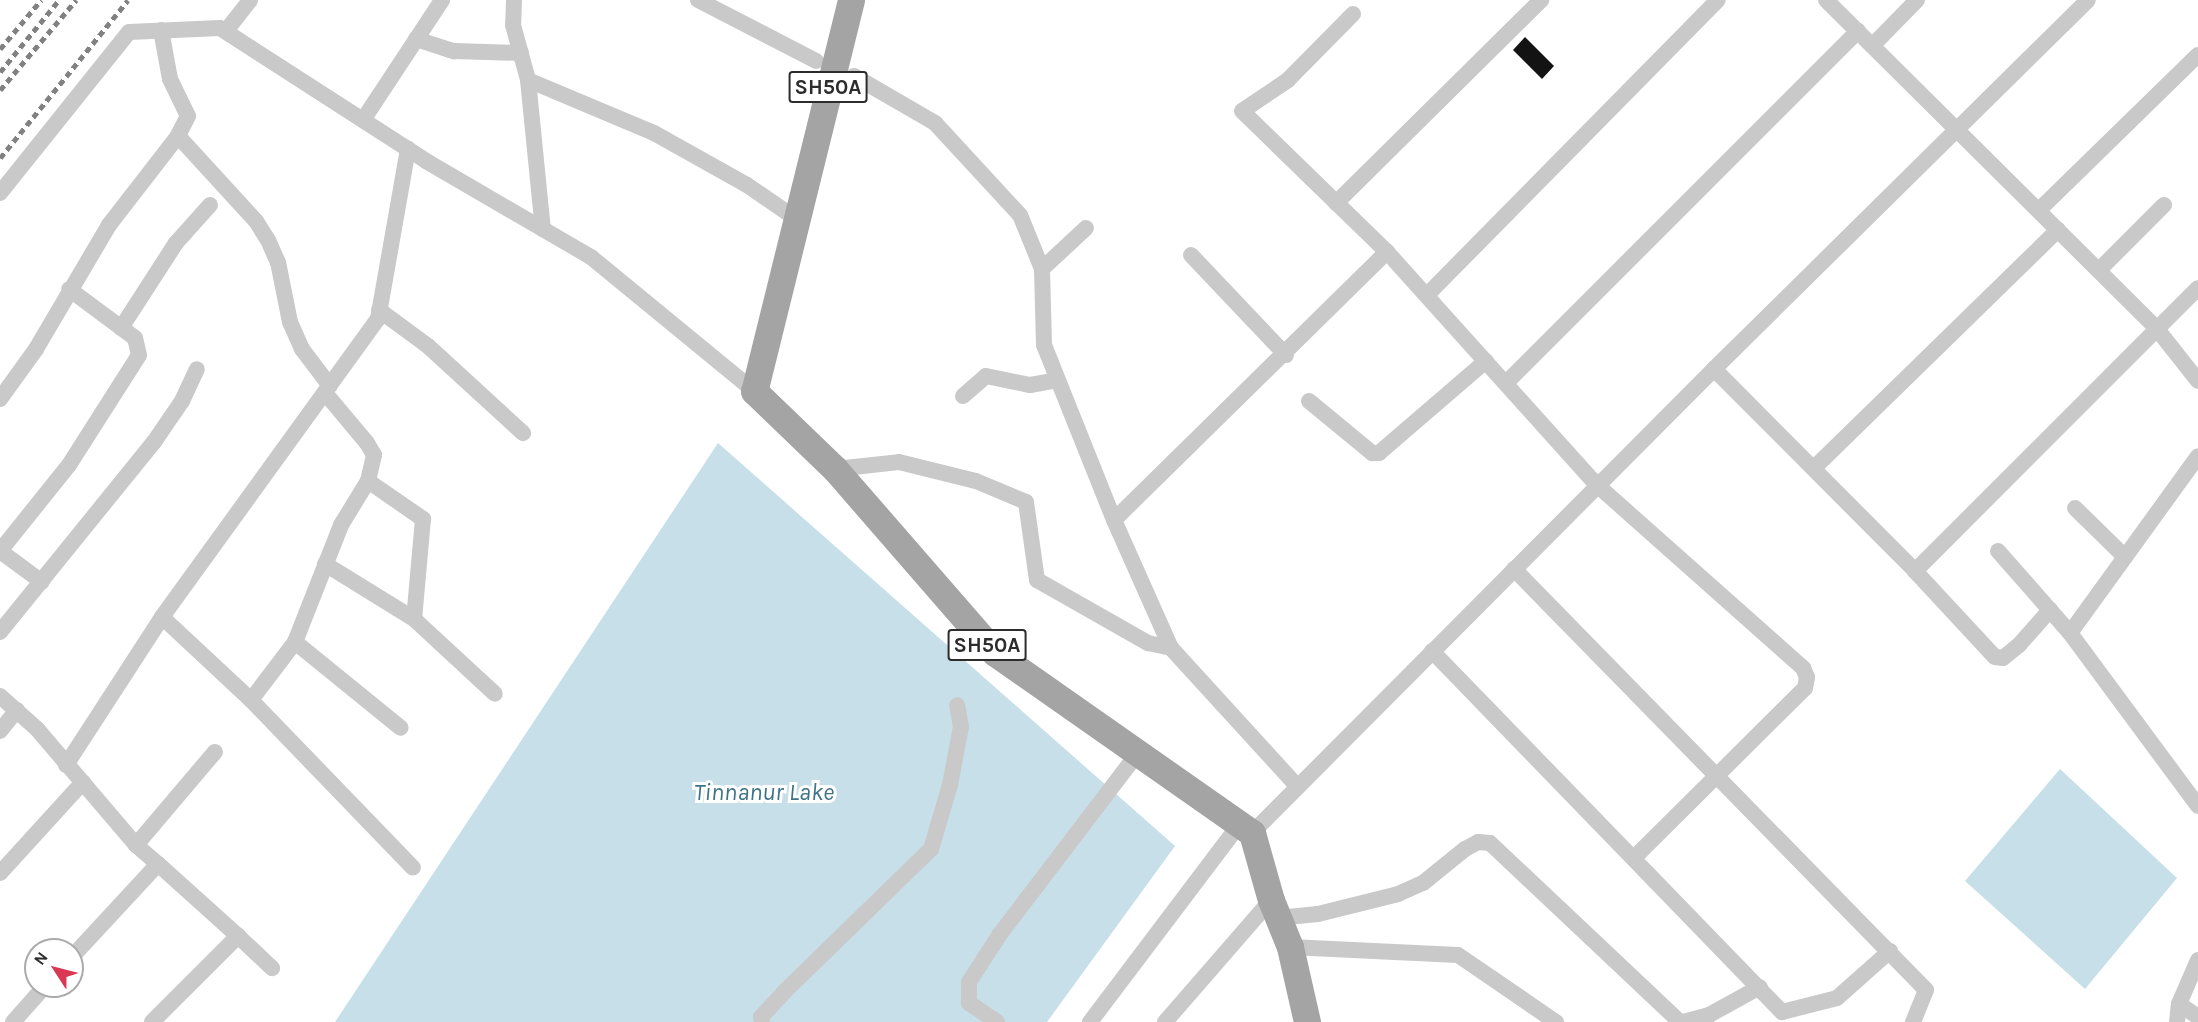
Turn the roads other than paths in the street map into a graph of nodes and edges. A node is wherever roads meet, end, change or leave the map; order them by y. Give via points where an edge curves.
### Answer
1 (250, 0) edge
2 (442, 0) edge
3 (513, 0) edge
4 (698, 0) edge
5 (850, 0) edge
6 (1541, 0) edge
7 (1718, 0) edge
8 (1826, 0) edge
9 (1917, 0) edge
10 (2088, 0) edge
11 (1353, 14) dead end
12 (161, 30) junction
13 (226, 31) junction
14 (1857, 31) junction
15 (416, 39) junction
16 (1873, 45) junction
17 (521, 53) junction
18 (2198, 56) edge
19 (816, 61) dead end
20 (854, 76) dead end
21 (528, 80) junction
22 (363, 120) junction
23 (1959, 129) junction
24 (177, 136) junction
25 (408, 149) junction
26 (0, 193) edge
27 (1336, 203) junction
28 (210, 205) dead end
29 (2164, 205) dead end
30 (2040, 210) junction
31 (795, 218) junction
32 (1086, 228) dead end
33 (543, 230) junction
34 (2058, 230) junction
35 (1387, 252) junction
36 (1191, 255) dead end
37 (1042, 269) junction
38 (2099, 270) junction
39 (2198, 288) edge
40 (69, 289) junction
41 (1427, 295) junction
42 (379, 310) junction
43 (122, 328) junction
44 (2157, 329) junction
45 (1286, 355) junction
46 (1486, 361) junction
47 (196, 369) dead end
48 (1714, 369) junction
49 (1058, 380) junction
50 (2198, 381) edge
51 (1506, 383) junction
52 (327, 390) junction
53 (753, 391) junction
54 (963, 396) dead end
55 (0, 399) edge
56 (1309, 401) dead end
57 (524, 434) dead end
58 (2198, 456) edge
59 (1814, 468) junction
60 (835, 469) junction
61 (368, 481) junction
62 (1597, 485) junction
63 (2075, 508) dead end
64 (1114, 520) junction
65 (0, 551) edge
66 (1998, 551) dead end
67 (2125, 557) junction
68 (325, 564) junction
69 (1514, 569) junction
70 (1915, 571) junction
71 (42, 582) junction
72 (2050, 610) junction
73 (162, 617) junction
74 (414, 619) junction
75 (0, 632) edge
76 (2070, 633) junction
77 (295, 642) junction
78 (1171, 648) junction
79 (1432, 651) junction
80 (495, 694) dead end
81 (0, 696) edge
82 (251, 700) junction
83 (957, 705) dead end
84 (17, 710) junction
85 (401, 728) dead end
86 (0, 731) edge
87 (215, 752) dead end
88 (1138, 753) junction
89 (66, 765) junction
90 (1719, 777) junction
91 (83, 782) junction
92 (1298, 787) junction
93 (2198, 806) edge
94 (1246, 828) junction
95 (136, 845) junction
96 (1634, 858) junction
97 (158, 864) junction
98 (413, 868) dead end
99 (0, 873) edge
100 (1274, 909) junction
101 (238, 936) junction
102 (84, 944) edge
103 (1290, 948) junction
104 (1890, 951) junction
105 (2198, 960) edge
106 (272, 968) dead end
107 (1760, 987) junction
108 (34, 998) edge
109 (2179, 1004) junction
110 (1778, 1017) edge
111 (2198, 1017) edge
112 (13, 1022) edge
113 (152, 1022) edge
114 (762, 1022) edge
115 (997, 1022) edge
116 (1090, 1022) edge
117 (1165, 1022) edge
118 (1307, 1022) edge
119 (1556, 1022) edge
120 (1682, 1022) edge
121 (1913, 1022) edge
122 (2177, 1022) edge

1 - 13 street
2 - 15 street
3 - 17 street via 513,25
4 - 19 street
5 - 31 main road, SH50A
6 - 27 street
7 - 41 street
8 - 14 street
9 - 16 street
10 - 23 street
11 - 27 street via 1288,80 1242,111
12 - 13 street
12 - 24 street via 170,80 188,116
12 - 26 street via 129,32
13 - 22 street
14 - 16 street
14 - 51 street
15 - 17 street via 454,51
15 - 22 street
16 - 23 street
17 - 21 street
18 - 30 street
20 - 37 street via 934,123 1020,215
21 - 31 street via 654,133 747,185
21 - 33 street
22 - 25 street
23 - 30 street
23 - 48 street
24 - 40 street via 109,225
24 - 52 street via 256,221 268,240 278,262 290,322
25 - 33 street
25 - 42 street
27 - 35 street
28 - 43 street via 176,243
29 - 38 street
30 - 34 street
31 - 53 main road, SH50A
32 - 37 street
33 - 53 street via 591,257
34 - 38 street
34 - 59 street
35 - 41 street
35 - 45 street
36 - 45 street
37 - 49 street via 1044,345
38 - 44 street
39 - 44 street
40 - 43 street
40 - 55 street via 36,349
41 - 46 street
42 - 52 street via 378,319
42 - 57 street via 428,346
43 - 65 street via 135,338 138,346 135,367 69,465
44 - 50 street
44 - 70 street
45 - 64 street
46 - 51 street
46 - 56 street via 1379,453 1372,453
47 - 71 street via 182,401 154,442
48 - 59 street
48 - 62 street
49 - 54 street via 1030,385 986,376
49 - 64 street
51 - 62 street
52 - 61 street via 374,455
52 - 73 street
53 - 60 main road, SH50A
58 - 67 street
59 - 70 street
60 - 78 street via 899,462 976,481 1026,502 1037,580 1148,643
60 - 88 main road, SH50A via 994,653
61 - 68 street via 341,525
61 - 74 street via 423,519
62 - 69 street
62 - 90 street via 1803,668 1805,688
63 - 67 street
64 - 78 street
65 - 71 street
66 - 72 street
67 - 76 street
68 - 74 street
68 - 77 street
69 - 79 street
69 - 90 street
70 - 72 street via 1995,657 2003,658 2019,645
71 - 75 street
72 - 76 street
73 - 82 street
73 - 89 street
74 - 80 street
76 - 93 street
77 - 82 street
77 - 85 street
78 - 92 street
79 - 92 street
79 - 96 street
81 - 84 street
82 - 98 street
83 - 114 street via 961,728 931,849 784,992 761,1017
84 - 86 street
84 - 89 street
87 - 95 street
88 - 94 main road, SH50A
88 - 115 street via 1000,934 969,982 969,1003
89 - 91 street
90 - 96 street
90 - 104 street
91 - 95 street
91 - 99 street
92 - 94 street
94 - 100 main road
94 - 116 street
95 - 97 street
96 - 107 street
97 - 101 street
97 - 102 street
100 - 103 main road
100 - 117 street
100 - 120 street via 1318,914 1398,894 1423,883 1465,849 1478,842 1490,843
101 - 106 street
101 - 113 street
103 - 118 main road
103 - 119 street via 1458,955
104 - 110 street via 1836,998
104 - 121 street via 1926,990
105 - 109 street
107 - 110 street
107 - 120 street via 1709,1015
108 - 112 street
109 - 111 street
109 - 122 street

